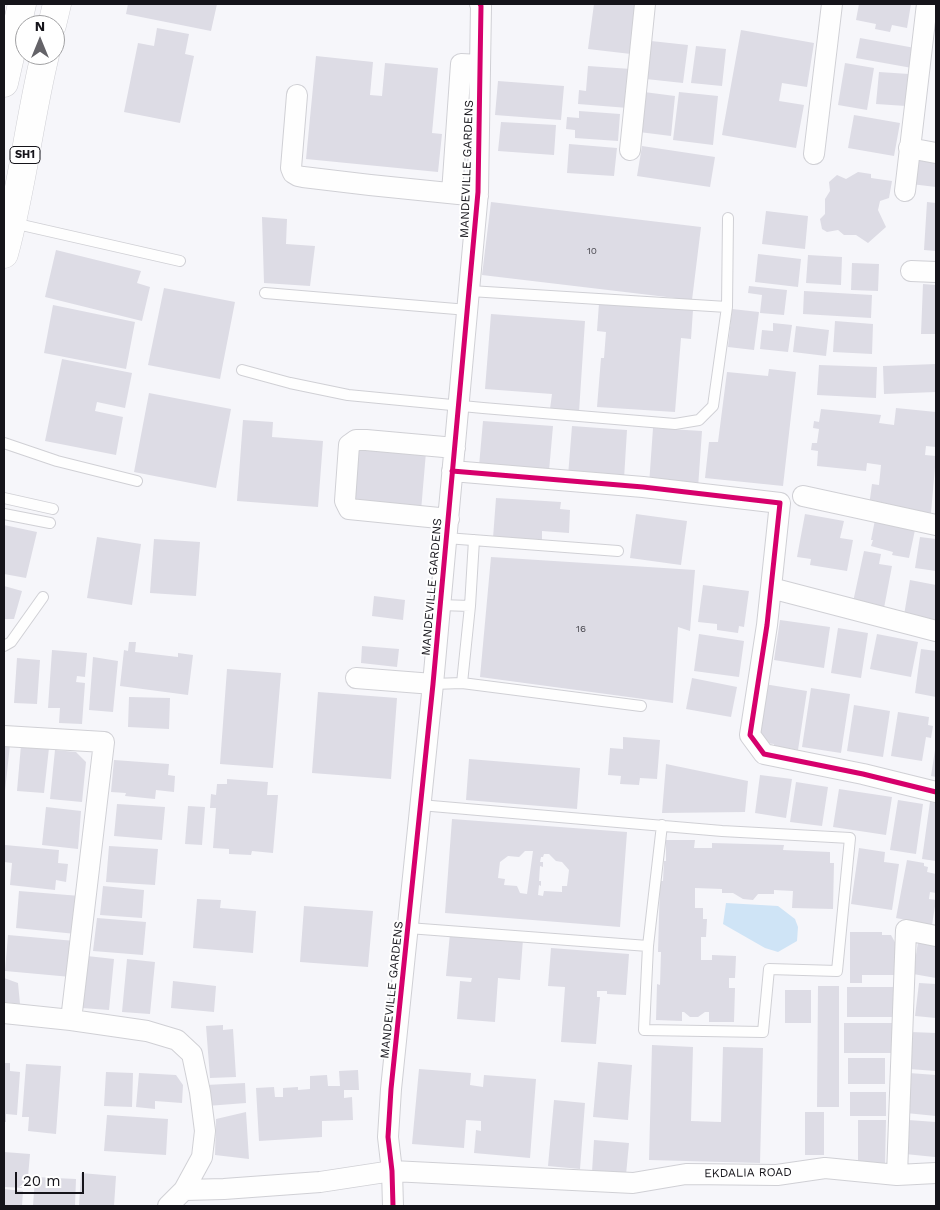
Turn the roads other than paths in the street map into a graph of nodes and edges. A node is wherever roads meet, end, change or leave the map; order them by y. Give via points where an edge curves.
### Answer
1 (22, 4) edge
2 (480, 4) edge
3 (645, 4) edge
4 (832, 4) edge
5 (927, 4) edge
6 (43, 65) edge
7 (480, 65) junction
8 (4, 83) edge
9 (297, 95) dead end
10 (909, 148) junction
11 (630, 150) dead end
12 (936, 153) edge
13 (814, 154) dead end
14 (905, 191) dead end
15 (452, 193) junction
16 (478, 196) junction
17 (728, 218) dead end
18 (12, 223) junction
19 (4, 254) edge
20 (180, 261) dead end
21 (911, 271) dead end
22 (936, 272) edge
23 (265, 292) dead end
24 (469, 300) junction
25 (727, 306) junction
26 (242, 370) dead end
27 (459, 406) junction
28 (4, 443) edge
29 (454, 448) junction
30 (452, 471) junction
31 (137, 481) dead end
32 (803, 496) dead end
33 (4, 498) edge
34 (54, 508) dead end
35 (4, 514) edge
36 (50, 523) dead end
37 (936, 525) edge
38 (447, 528) junction
39 (474, 540) junction
40 (618, 551) dead end
41 (770, 588) junction
42 (43, 598) dead end
43 (440, 605) junction
44 (470, 606) junction
45 (936, 631) edge
46 (4, 646) edge
47 (356, 678) dead end
48 (462, 683) junction
49 (433, 684) junction
50 (641, 706) dead end
51 (4, 736) edge
52 (936, 792) edge
53 (420, 805) junction
54 (662, 825) junction
55 (408, 928) junction
56 (936, 936) edge
57 (648, 946) junction
58 (4, 1013) edge
59 (71, 1020) junction
60 (392, 1171) junction
61 (936, 1173) edge
62 (897, 1175) junction
63 (184, 1190) junction
64 (168, 1206) edge
65 (393, 1206) edge

1 - 8 main road
2 - 7 street, MANDEVILLE GARDENS
3 - 11 street
4 - 13 street
5 - 10 street
6 - 18 main road, SH1
7 - 15 street via 461,64
7 - 16 street, MANDEVILLE GARDENS
9 - 15 street via 293,173 343,183
10 - 12 street
10 - 14 street
15 - 16 street
16 - 24 street, MANDEVILLE GARDENS
17 - 25 lane
18 - 19 main road, SH1
18 - 20 lane
21 - 22 street
23 - 24 lane
24 - 25 lane
24 - 27 street, MANDEVILLE GARDENS
25 - 27 lane via 713,406 699,420 675,424
26 - 27 lane via 348,395
27 - 29 street, MANDEVILLE GARDENS
28 - 31 lane via 57,461
29 - 30 street, MANDEVILLE GARDENS
29 - 38 street via 366,440 356,440 349,445 345,501 349,509
30 - 38 street, MANDEVILLE GARDENS
30 - 41 street via 643,487 780,503
32 - 37 street
33 - 34 lane
35 - 36 lane
38 - 39 lane
38 - 43 street, MANDEVILLE GARDENS
39 - 40 lane
39 - 44 lane
41 - 45 street
41 - 52 street via 750,735 764,754
42 - 46 lane via 11,642
43 - 44 lane
43 - 49 street, MANDEVILLE GARDENS
44 - 48 lane
47 - 49 street
48 - 49 lane
48 - 50 lane
49 - 53 street, MANDEVILLE GARDENS
51 - 59 street via 104,742
53 - 54 lane
53 - 55 street, MANDEVILLE GARDENS
54 - 57 lane
54 - 57 lane via 850,838 837,971 769,969 763,1032 644,1030
55 - 57 lane
55 - 60 street, MANDEVILLE GARDENS via 391,1089 388,1137
56 - 62 street via 906,930
58 - 59 street
59 - 63 street via 147,1031 177,1040 192,1054 205,1130 202,1157
60 - 62 street, EKDALIA ROAD via 633,1183 686,1174 777,1175 825,1168
60 - 63 street, EKDALIA ROAD via 320,1182
60 - 65 street, MANDEVILLE GARDENS
61 - 62 street, EKDALIA ROAD
63 - 64 street

